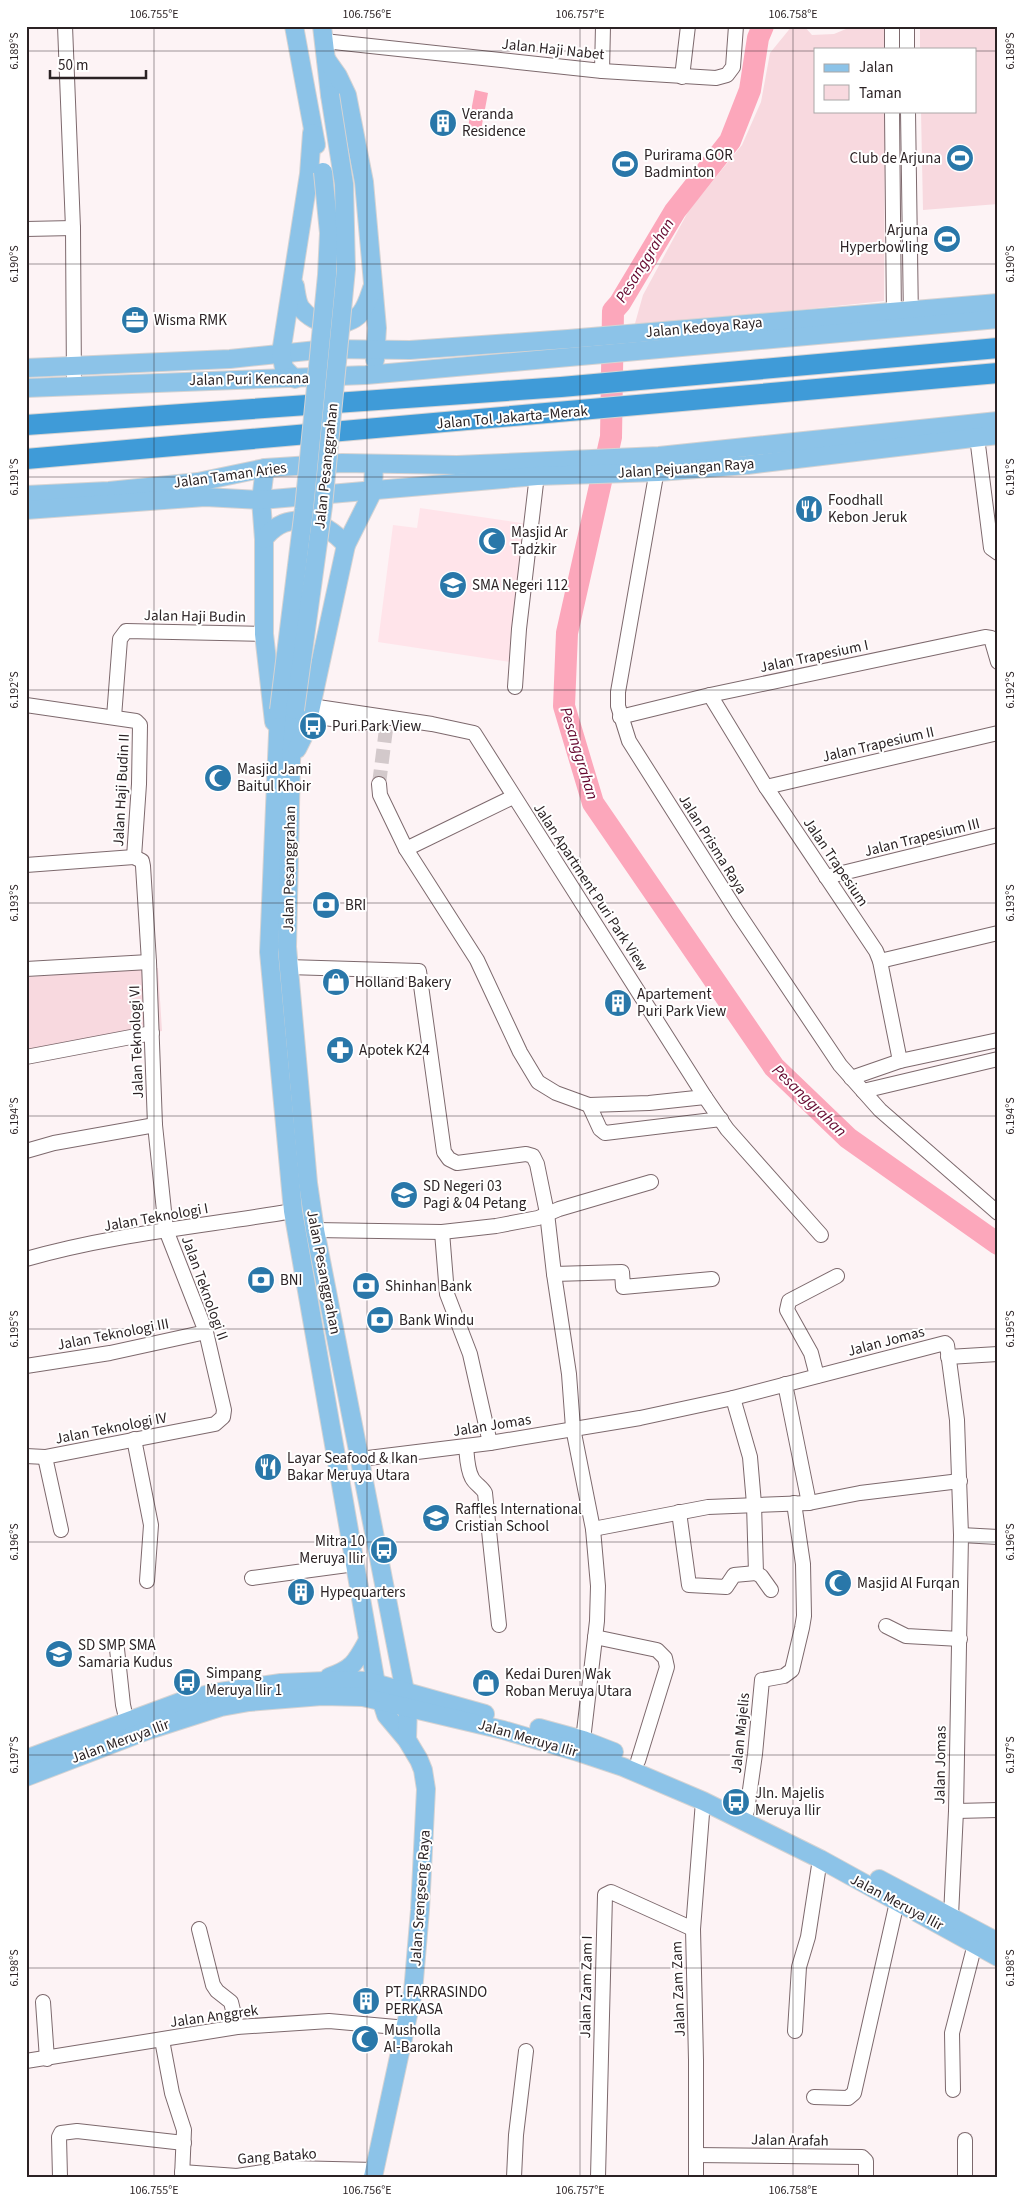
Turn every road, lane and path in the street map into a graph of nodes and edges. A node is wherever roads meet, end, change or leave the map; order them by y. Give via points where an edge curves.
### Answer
1 (65, 26) edge
2 (294, 26) edge
3 (603, 26) edge
4 (688, 26) edge
5 (736, 26) edge
6 (892, 26) edge
7 (907, 26) edge
8 (323, 34) edge
9 (892, 48) edge
10 (908, 48) edge
11 (326, 59) junction
12 (602, 71) junction
13 (682, 77) junction
14 (892, 112) edge
15 (908, 112) edge
16 (312, 133) junction
17 (73, 228) junction
18 (26, 229) edge
19 (295, 276) junction
20 (372, 285) junction
21 (998, 303) edge
22 (902, 319) junction
23 (998, 319) edge
24 (652, 340) junction
25 (998, 348) edge
26 (377, 349) junction
27 (410, 350) joint
28 (281, 353) junction
29 (74, 365) junction
30 (471, 367) joint
31 (26, 368) edge
32 (998, 373) edge
33 (366, 375) junction
34 (295, 379) junction
35 (74, 385) junction
36 (26, 388) edge
37 (998, 421) edge
38 (26, 425) edge
39 (977, 430) junction
40 (998, 435) edge
41 (26, 459) edge
42 (374, 464) junction
43 (658, 464) junction
44 (265, 468) junction
45 (538, 468) junction
46 (373, 491) junction
47 (26, 495) edge
48 (261, 500) junction
49 (26, 510) edge
50 (264, 539) junction
51 (346, 545) junction
52 (998, 553) edge
53 (264, 634) junction
54 (998, 662) edge
55 (515, 687) dead end
56 (710, 695) junction
57 (26, 705) edge
58 (299, 710) junction
59 (114, 717) junction
60 (620, 717) junction
61 (998, 732) edge
62 (276, 745) junction
63 (379, 784) tunnel mouth
64 (766, 787) junction
65 (513, 797) junction
66 (998, 835) edge
67 (406, 849) junction
68 (134, 857) junction
69 (26, 865) edge
70 (826, 877) junction
71 (998, 933) edge
72 (880, 961) junction
73 (149, 962) junction
74 (288, 967) junction
75 (26, 968) edge
76 (276, 1029) junction
77 (294, 1029) junction
78 (152, 1033) junction
79 (998, 1040) edge
80 (296, 1046) junction
81 (277, 1048) junction
82 (26, 1058) edge
83 (998, 1059) edge
84 (900, 1061) junction
85 (851, 1078) junction
86 (863, 1092) junction
87 (705, 1097) junction
88 (588, 1105) junction
89 (721, 1119) junction
90 (155, 1124) junction
91 (26, 1152) edge
92 (651, 1182) dead end
93 (293, 1211) junction
94 (547, 1213) junction
95 (998, 1213) edge
96 (166, 1230) junction
97 (315, 1230) junction
98 (442, 1232) junction
99 (821, 1235) dead end
100 (26, 1259) edge
101 (554, 1274) junction
102 (837, 1276) dead end
103 (712, 1279) dead end
104 (206, 1332) junction
105 (998, 1354) edge
106 (948, 1357) junction
107 (26, 1366) edge
108 (817, 1376) junction
109 (785, 1384) junction
110 (733, 1398) junction
111 (223, 1416) joint
112 (573, 1428) junction
113 (134, 1439) junction
114 (490, 1443) junction
115 (466, 1446) junction
116 (26, 1456) edge
117 (45, 1457) junction
118 (360, 1460) junction
119 (960, 1481) junction
120 (809, 1502) junction
121 (794, 1503) junction
122 (754, 1504) junction
123 (679, 1512) junction
124 (371, 1520) junction
125 (349, 1523) junction
126 (593, 1529) junction
127 (61, 1530) dead end
128 (962, 1535) junction
129 (998, 1537) edge
130 (355, 1564) junction
131 (756, 1573) junction
132 (252, 1578) dead end
133 (148, 1581) dead end
134 (771, 1590) dead end
135 (499, 1625) dead end
136 (886, 1626) dead end
137 (595, 1637) junction
138 (960, 1639) junction
139 (368, 1640) junction
140 (117, 1649) dead end
141 (397, 1660) junction
142 (317, 1680) junction
143 (378, 1692) junction
144 (406, 1699) junction
145 (438, 1701) junction
146 (127, 1722) junction
147 (407, 1740) junction
148 (583, 1740) junction
149 (26, 1759) edge
150 (638, 1761) junction
151 (26, 1777) edge
152 (703, 1801) junction
153 (998, 1810) edge
154 (747, 1811) junction
155 (956, 1811) junction
156 (820, 1860) junction
157 (897, 1902) junction
158 (951, 1916) junction
159 (199, 1929) dead end
160 (693, 1929) junction
161 (998, 1942) edge
162 (975, 1944) junction
163 (998, 1957) edge
164 (43, 2002) dead end
165 (238, 2027) junction
166 (407, 2028) junction
167 (795, 2031) dead end
168 (162, 2040) junction
169 (526, 2051) dead end
170 (47, 2059) junction
171 (26, 2061) edge
172 (953, 2090) dead end
173 (814, 2098) dead end
174 (965, 2140) dead end
175 (184, 2143) junction
176 (696, 2155) junction
177 (374, 2173) edge
178 (182, 2174) edge
179 (250, 2176) edge
180 (60, 2177) edge
181 (514, 2177) edge
182 (598, 2177) edge
183 (696, 2177) edge
184 (866, 2177) edge
185 (965, 2177) edge

1 - 17 street
2 - 16 main road, Jalan Pesanggrahan
3 - 12 street
4 - 13 street
5 - 13 street, Jalan Haji Nabet via 733,67 727,75 716,78
6 - 9 street
7 - 10 street
8 - 11 main road, Jalan Pesanggrahan
8 - 12 street, Jalan Haji Nabet
11 - 20 main road via 338,76 349,104 364,182
11 - 58 main road, Jalan Pesanggrahan, bridge via 344,184 346,269
12 - 13 street, Jalan Haji Nabet
14 - 22 street
15 - 22 street
16 - 19 main road
16 - 58 main road, Jalan Pesanggrahan, bridge via 323,172 329,233 304,509
17 - 18 street
17 - 29 street
19 - 20 main road via 301,308 313,319 329,324 345,323 360,314
19 - 28 main road
20 - 26 main road
21 - 22 main road, Jalan Kedoya Raya
22 - 23 main road, Jalan Kedoya Raya
22 - 24 main road, Jalan Kedoya Raya
24 - 27 main road, Jalan Kedoya Raya via 568,339
24 - 30 main road, Jalan Kedoya Raya via 572,358
25 - 38 highway, Jalan Tol Jakarta–Merak via 561,387
26 - 27 main road, Jalan Puri Kencana
26 - 28 main road, Jalan Puri Kencana
26 - 33 main road via 373,365
28 - 29 main road, Jalan Puri Kencana via 230,359
28 - 34 main road via 284,368
29 - 31 main road, Jalan Puri Kencana
29 - 35 street
30 - 33 main road, Jalan Puri Kencana
32 - 41 highway, Jalan Tol Jakarta–Merak
33 - 34 main road, Jalan Puri Kencana
34 - 35 main road, Jalan Puri Kencana
35 - 36 main road, Jalan Puri Kencana
37 - 39 main road, Jalan Pejuangan Raya
39 - 40 main road, Jalan Pejuangan Raya
39 - 43 main road, Jalan Pejuangan Raya via 747,465
39 - 52 street via 991,548
42 - 44 main road, Jalan Taman Aries
42 - 45 main road, Jalan Pejuangan Raya
42 - 46 main road
43 - 45 main road, Jalan Pejuangan Raya
43 - 60 street, Jalan Prisma Raya via 622,670
44 - 47 main road, Jalan Taman Aries via 198,482
44 - 48 main road
45 - 46 main road, Jalan Pejuangan Raya
45 - 55 street
46 - 48 main road, Jalan Taman Aries
46 - 51 main road
48 - 49 main road, Jalan Taman Aries via 205,497
48 - 50 main road
50 - 51 main road via 271,529 284,523 305,521 325,526
50 - 53 main road
51 - 58 main road
53 - 59 street, Jalan Haji Budin via 125,632 120,639
53 - 62 main road
54 - 56 street, Jalan Trapesium I via 991,638 985,637
56 - 60 street, Jalan Trapesium I
56 - 64 street, Jalan Trapesium
57 - 59 street
58 - 62 main road, Jalan Pesanggrahan
58 - 65 street, Jalan Apartment Puri Park View via 386,724 474,733
58 - 74 main road, Jalan Pesanggrahan via 292,761
59 - 68 street, Jalan Haji Budin II via 140,724
60 - 85 street, Jalan Prisma Raya via 629,741 732,905
61 - 64 street, Jalan Trapesium II
62 - 76 main road, Jalan Pesanggrahan via 269,941
63 - 67 street via 380,795
64 - 70 street, Jalan Trapesium
65 - 67 street, Jalan Apartment Puri Park View
65 - 87 street, Jalan Apartment Puri Park View
66 - 70 street, Jalan Trapesium III
67 - 88 street via 476,960 538,1082
68 - 69 street
68 - 73 street, Jalan Teknologi VI via 142,861 143,866
70 - 72 street, Jalan Trapesium
71 - 72 street
72 - 84 street, Jalan Trapesium
73 - 75 street
73 - 78 street, Jalan Teknologi VI
74 - 77 main road, Jalan Pesanggrahan
74 - 94 street via 419,971 444,1152 457,1163 526,1154 533,1156
76 - 77 main road
76 - 81 main road, Jalan Pesanggrahan
77 - 80 main road, Jalan Pesanggrahan
78 - 82 street
78 - 90 street, Jalan Teknologi VI
79 - 84 street
80 - 81 main road
80 - 97 main road, Jalan Pesanggrahan
81 - 93 main road, Jalan Pesanggrahan
83 - 86 street
84 - 85 street
85 - 86 street, Jalan Prisma Raya
86 - 95 street, Jalan Prisma Raya
87 - 88 street
87 - 89 street, Jalan Apartment Puri Park View
88 - 89 street via 605,1133
89 - 99 street, Jalan Apartment Puri Park View
90 - 91 street via 54,1143
90 - 96 street, Jalan Teknologi VI
92 - 94 street
93 - 96 street, Jalan Teknologi I
93 - 125 main road, Jalan Pesanggrahan
94 - 98 street via 538,1218 496,1226
94 - 101 street
96 - 100 street, Jalan Teknologi I
96 - 104 street, Jalan Teknologi II
97 - 98 street
97 - 118 main road, Jalan Pesanggrahan
98 - 114 street via 447,1294 470,1354
101 - 103 street via 622,1272 624,1287
101 - 112 street via 569,1374
102 - 108 street via 789,1300 788,1304 787,1310 810,1353
104 - 107 street, Jalan Teknologi III via 110,1353
104 - 111 street, Jalan Teknologi II
105 - 106 street
106 - 108 street, Jalan Jomas via 947,1345 942,1343
106 - 119 street, Jalan Jomas via 957,1420
108 - 109 street, Jalan Jomas
109 - 110 street, Jalan Jomas
109 - 120 street
110 - 112 street, Jalan Jomas via 640,1418
110 - 122 street via 748,1447
111 - 113 street, Jalan Teknologi IV via 215,1424
112 - 114 street, Jalan Jomas
112 - 126 street
113 - 117 street, Jalan Teknologi IV
113 - 133 street via 151,1525
114 - 115 street, Jalan Jomas
115 - 118 street, Jalan Jomas
115 - 135 street via 472,1480 485,1493
116 - 117 street
117 - 127 street, Jalan Teknologi IV
118 - 124 main road, Jalan Pesanggrahan
119 - 120 street via 860,1492
119 - 128 street, Jalan Jomas
120 - 121 street
121 - 122 street
121 - 154 street, Jalan Majelis via 803,1564 804,1616 792,1670 784,1676 762,1680
122 - 123 street
122 - 131 street
123 - 126 street
123 - 131 street via 689,1585 728,1586 734,1575
124 - 125 main road
124 - 141 main road, Jalan Pesanggrahan
125 - 130 main road, Jalan Pesanggrahan
126 - 137 street via 598,1586
128 - 129 street
128 - 138 street, Jalan Jomas
130 - 132 street
130 - 139 main road, Jalan Pesanggrahan
131 - 134 street
136 - 138 street via 906,1636
137 - 148 street
137 - 150 street via 656,1650 665,1658 667,1667
138 - 155 street, Jalan Jomas
139 - 142 main road via 350,1668
139 - 143 main road, Jalan Pesanggrahan
140 - 146 street
141 - 144 main road, Jalan Pesanggrahan
141 - 145 main road via 411,1678
142 - 143 main road, Jalan Meruya Ilir via 348,1680
142 - 146 main road, Jalan Meruya Ilir via 212,1693
143 - 144 main road, Jalan Meruya Ilir
143 - 147 main road, Jalan Srengseng Raya via 386,1715
143 - 151 main road, Jalan Meruya Ilir via 363,1697 322,1696 222,1707 146,1730
144 - 145 main road, Jalan Meruya Ilir
144 - 147 main road, Jalan Srengseng Raya
144 - 152 main road, Jalan Meruya Ilir via 623,1767
145 - 148 main road, Jalan Meruya Ilir
146 - 149 main road, Jalan Meruya Ilir
147 - 166 main road, Jalan Srengseng Raya via 423,1770 426,1803 418,1939
148 - 150 main road, Jalan Meruya Ilir
150 - 154 main road, Jalan Meruya Ilir
152 - 156 main road, Jalan Meruya Ilir
152 - 160 street, Jalan Zam Zam
153 - 155 street
154 - 158 main road, Jalan Meruya Ilir
155 - 158 street, Jalan Jomas
156 - 157 main road, Jalan Meruya Ilir
156 - 167 street via 808,1937 799,1967
157 - 162 main road, Jalan Meruya Ilir
157 - 173 street via 854,2093 848,2098
158 - 161 main road, Jalan Meruya Ilir
159 - 165 street via 213,1985 231,2002
160 - 176 street, Jalan Zam Zam
160 - 182 street, Jalan Zam Zam I via 611,1892 604,1895
162 - 163 main road, Jalan Meruya Ilir
162 - 172 street via 952,2033
164 - 170 street
165 - 166 street, Jalan Anggrek via 329,2021
165 - 168 street, Jalan Anggrek
166 - 177 main road, Jalan Srengseng Raya
168 - 170 street, Jalan Anggrek
168 - 175 street via 172,2093 184,2130
169 - 181 street
170 - 171 street, Jalan Anggrek
174 - 185 street
175 - 178 street
175 - 180 street via 77,2131 61,2133
176 - 183 street, Jalan Zam Zam
176 - 184 street, Jalan Arafah via 862,2157 866,2161
177 - 179 street, Gang Batako via 290,2168
178 - 179 street, Gang Batako

